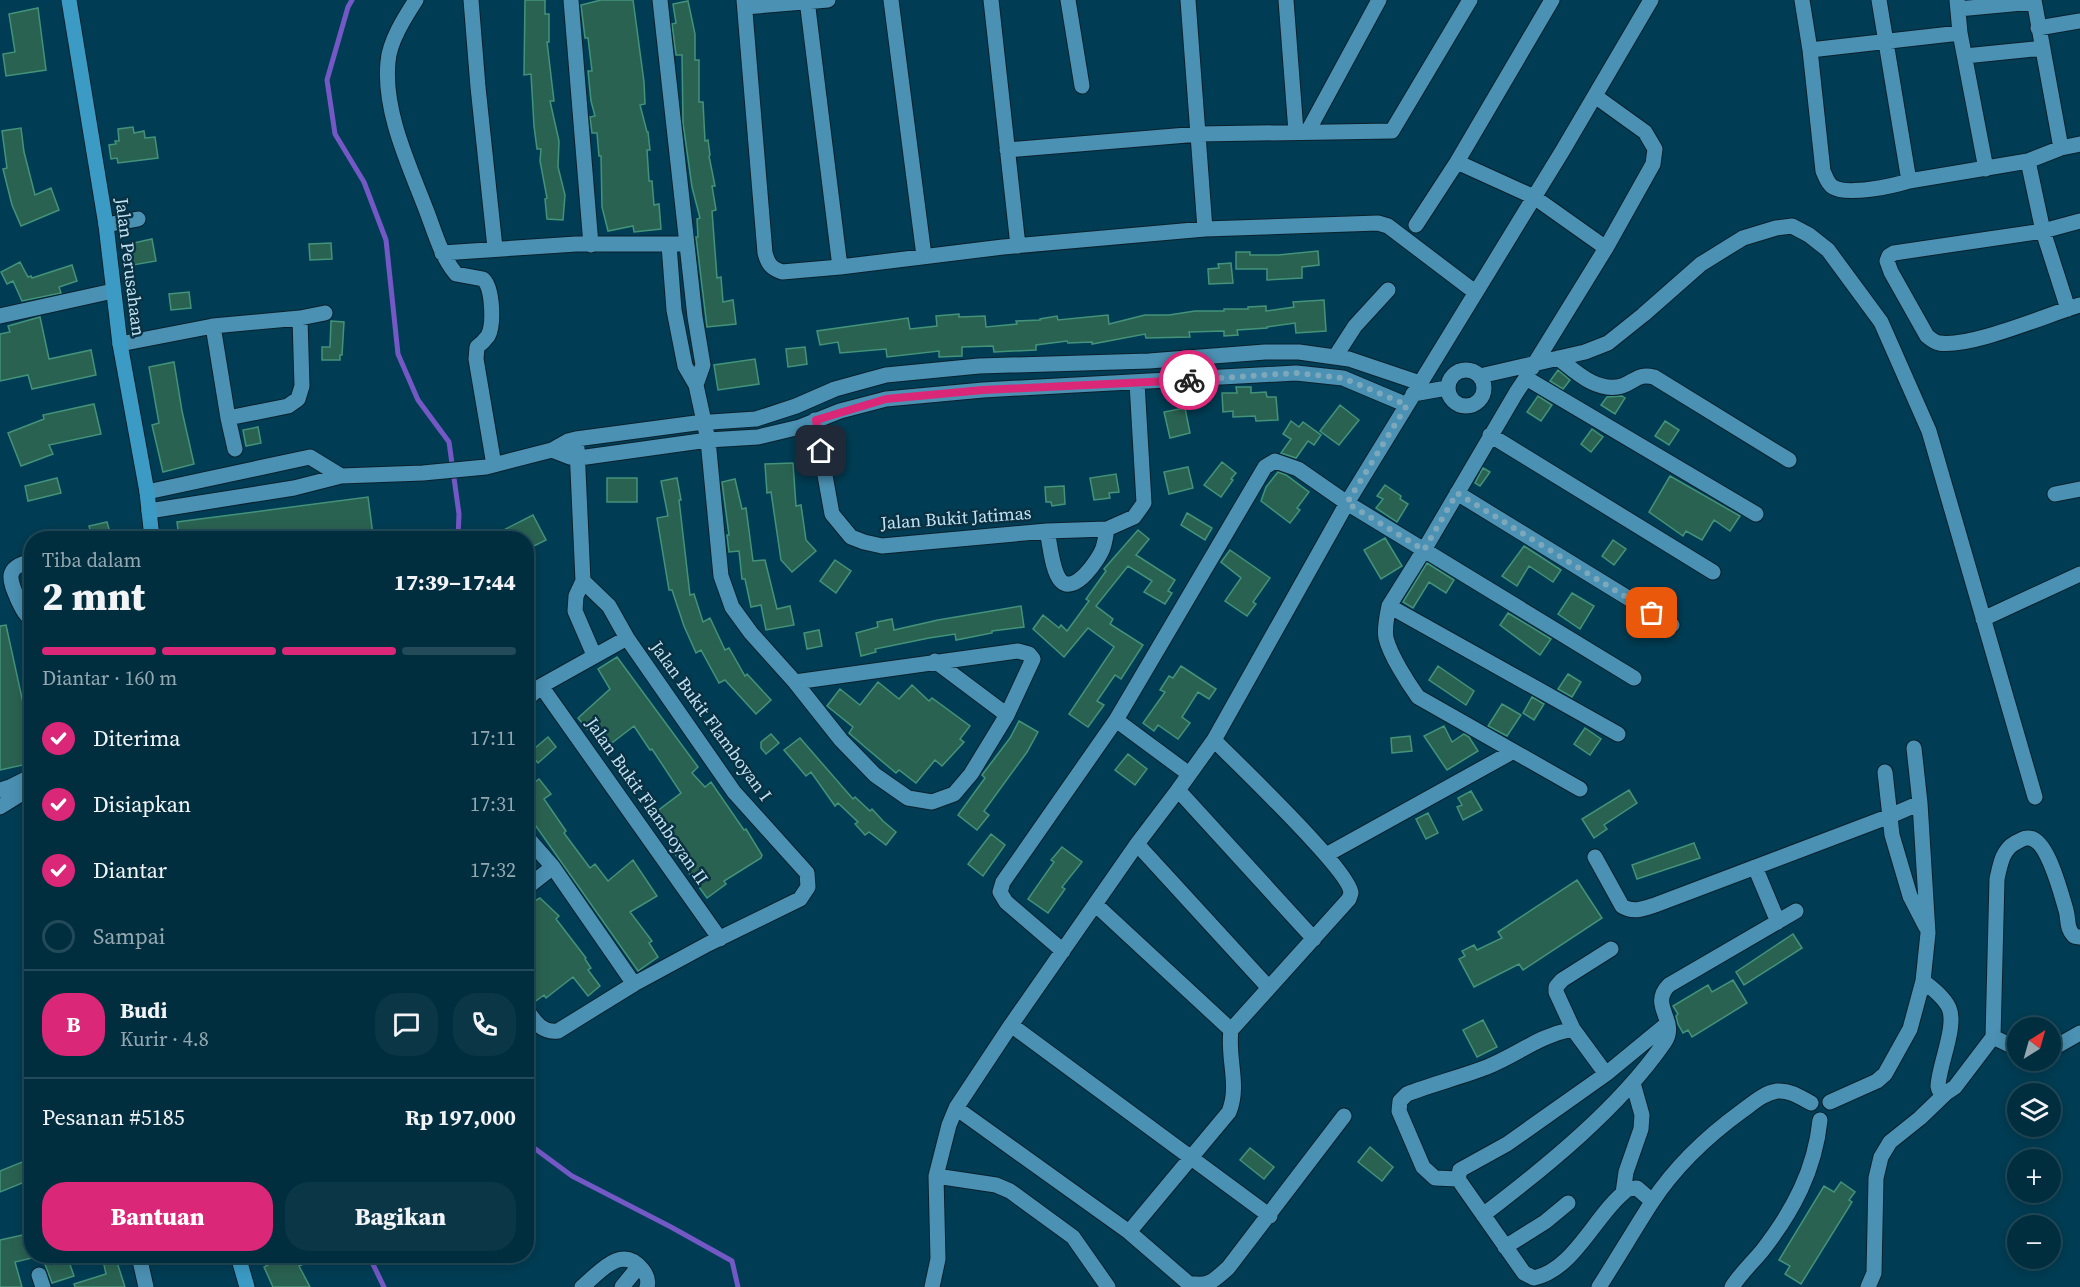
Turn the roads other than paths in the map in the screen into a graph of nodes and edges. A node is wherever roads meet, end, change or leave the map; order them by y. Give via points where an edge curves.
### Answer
1 (69, 0) edge
2 (416, 0) edge
3 (471, 0) edge
4 (571, 0) edge
5 (660, 0) edge
6 (828, 0) edge
7 (891, 0) edge
8 (991, 0) edge
9 (1068, 0) edge
10 (1188, 0) edge
11 (1286, 0) edge
12 (1379, 0) edge
13 (1470, 0) edge
14 (1552, 0) edge
15 (1651, 0) edge
16 (1802, 0) edge
17 (1879, 0) edge
18 (807, 1) edge
19 (2034, 1) edge
20 (745, 4) edge
21 (1958, 5) edge
22 (2080, 21) edge
23 (2038, 28) junction
24 (1960, 33) junction
25 (1885, 41) junction
26 (2043, 48) junction
27 (1810, 50) junction
28 (1965, 56) junction
29 (1082, 86) dead end
30 (1595, 96) junction
31 (1302, 132) junction
32 (1199, 134) junction
33 (2080, 144) edge
34 (2061, 148) junction
35 (1007, 150) junction
36 (2028, 161) junction
37 (1457, 162) junction
38 (1986, 169) junction
39 (1909, 181) junction
40 (1534, 197) junction
41 (138, 219) dead end
42 (2080, 221) edge
43 (106, 225) junction
44 (1416, 225) dead end
45 (1205, 229) junction
46 (2043, 231) junction
47 (686, 244) junction
48 (591, 245) junction
49 (669, 245) junction
50 (1018, 246) junction
51 (495, 248) junction
52 (1606, 248) junction
53 (442, 253) junction
54 (924, 256) junction
55 (840, 267) junction
56 (1388, 290) dead end
57 (113, 291) junction
58 (1475, 292) junction
59 (2074, 307) edge
60 (325, 313) dead end
61 (0, 316) edge
62 (300, 318) junction
63 (213, 326) junction
64 (678, 326) junction
65 (697, 326) junction
66 (120, 344) junction
67 (1265, 352) junction
68 (1335, 357) junction
69 (1557, 358) junction
70 (1535, 363) junction
71 (979, 366) junction
72 (1266, 375) junction
73 (1480, 376) junction
74 (1526, 378) junction
75 (1137, 383) junction
76 (696, 385) junction
77 (1448, 388) junction
78 (983, 390) junction
79 (1413, 394) junction
80 (228, 418) junction
81 (816, 420) junction
82 (705, 423) junction
83 (1490, 435) junction
84 (576, 439) junction
85 (708, 440) junction
86 (235, 449) dead end
87 (552, 450) junction
88 (579, 458) junction
89 (1789, 460) dead end
90 (490, 466) junction
91 (222, 476) junction
92 (342, 476) junction
93 (2080, 489) edge
94 (147, 492) junction
95 (1457, 493) junction
96 (2055, 494) dead end
97 (227, 498) junction
98 (1347, 503) junction
99 (149, 511) junction
100 (1756, 514) dead end
101 (1107, 529) junction
102 (151, 531) edge
103 (1047, 531) junction
104 (1424, 550) junction
105 (24, 563) edge
106 (1713, 572) dead end
107 (2080, 574) edge
108 (583, 581) junction
109 (1389, 606) junction
110 (24, 613) edge
111 (1983, 619) junction
112 (1672, 625) dead end
113 (627, 638) junction
114 (594, 655) junction
115 (934, 662) junction
116 (1634, 678) dead end
117 (795, 682) junction
118 (541, 686) junction
119 (534, 693) edge
120 (1007, 715) junction
121 (1116, 720) junction
122 (1618, 734) dead end
123 (1214, 740) junction
124 (1914, 748) dead end
125 (1512, 752) junction
126 (1885, 772) dead end
127 (1189, 774) junction
128 (24, 780) edge
129 (1580, 789) dead end
130 (0, 790) edge
131 (1178, 790) junction
132 (24, 792) edge
133 (2035, 797) dead end
134 (1920, 802) junction
135 (0, 807) edge
136 (1890, 816) junction
137 (1137, 844) junction
138 (534, 845) edge
139 (1326, 855) junction
140 (1595, 858) dead end
141 (553, 867) junction
142 (1755, 867) junction
143 (534, 882) edge
144 (1095, 904) junction
145 (1796, 911) dead end
146 (1778, 922) junction
147 (1928, 933) junction
148 (2080, 937) edge
149 (720, 939) junction
150 (1314, 939) junction
151 (1611, 949) dead end
152 (1063, 951) junction
153 (1923, 981) junction
154 (634, 984) junction
155 (1268, 987) junction
156 (534, 1021) edge
157 (1668, 1023) junction
158 (1011, 1025) junction
159 (1573, 1029) junction
160 (1230, 1030) junction
161 (2080, 1033) edge
162 (1993, 1037) junction
163 (2007, 1044) edge
164 (2061, 1044) edge
165 (1606, 1074) junction
166 (1633, 1083) junction
167 (1946, 1093) junction
168 (1830, 1102) junction
169 (1811, 1103) junction
170 (956, 1108) junction
171 (1344, 1116) dead end
172 (1820, 1120) junction
173 (1191, 1158) junction
174 (936, 1176) junction
175 (1458, 1179) junction
176 (1623, 1193) junction
177 (1652, 1201) junction
178 (1568, 1203) dead end
179 (1483, 1215) junction
180 (1270, 1216) junction
181 (1129, 1232) junction
182 (1505, 1247) junction
183 (141, 1263) edge
184 (240, 1263) edge
185 (639, 1266) junction
186 (146, 1287) edge
187 (247, 1287) edge
188 (582, 1287) edge
189 (622, 1287) edge
190 (647, 1287) edge
191 (933, 1287) edge
192 (1108, 1287) edge
193 (1599, 1287) edge
194 (1732, 1287) edge
195 (1868, 1287) edge

1 - 43 main road, Jalan Perusahaan
2 - 53 street via 400,25 387,61 390,98 399,138
3 - 51 street
4 - 48 street
5 - 47 street
6 - 18 street
7 - 54 street
8 - 35 street
9 - 29 street
10 - 32 street
11 - 31 street
12 - 31 street
13 - 31 street via 1392,131
14 - 37 street
15 - 30 street
16 - 27 street
17 - 25 street
18 - 20 street
18 - 55 street
19 - 21 street
19 - 23 street
20 - 55 street via 767,261 782,272
21 - 24 street
22 - 23 street
23 - 26 street
24 - 25 street
24 - 28 street
25 - 27 street
25 - 39 street
26 - 28 street
26 - 34 street
27 - 39 street via 1827,181 1842,190
28 - 38 street
30 - 40 street
30 - 52 street via 1646,132 1655,149 1653,164
31 - 32 street
32 - 35 street
32 - 45 street
33 - 34 street
34 - 36 street
35 - 50 street
36 - 38 street
36 - 46 street
37 - 40 street
37 - 44 street
38 - 39 street
40 - 52 street
40 - 58 street
41 - 43 street
42 - 46 street
43 - 57 main road, Jalan Perusahaan
45 - 50 street
45 - 58 street via 1378,223 1388,226
46 - 59 street
46 - 59 street via 1894,253 1887,261 1933,341 1975,339
47 - 49 street
47 - 65 street
48 - 49 street
48 - 51 street
49 - 64 street
50 - 54 street
51 - 53 street
52 - 70 street
53 - 90 street via 456,274 483,279 489,288 492,325 487,338 477,347 476,358
54 - 55 street
56 - 68 street via 1355,326
57 - 61 street
57 - 66 main road, Jalan Perusahaan
58 - 79 street
60 - 62 street
62 - 63 street
62 - 80 street via 302,386 298,399 288,406
63 - 66 street
63 - 80 street
64 - 65 street
64 - 76 street via 685,366
65 - 76 street via 703,365
66 - 94 main road, Jalan Perusahaan
67 - 68 street
67 - 71 street via 1149,361
67 - 72 street
68 - 79 street via 1349,359
69 - 70 street
69 - 89 street via 1591,383 1606,387 1622,386 1645,375 1654,377
69 - 111 street via 1608,343 1701,264 1743,238 1792,226 1809,236 1828,250 1881,322 1929,431
70 - 73 street
70 - 74 street
71 - 78 street
71 - 82 street via 886,375 835,389 756,419
72 - 75 street
72 - 79 street via 1296,373 1343,378
73 - 77 street via 1469,369 1458,371
73 - 77 street via 1484,390 1472,405 1458,404
74 - 83 street
74 - 100 street
75 - 78 street
75 - 101 street, Jalan Bukit Jatimas via 1144,503 1134,517
76 - 82 street
77 - 79 street
78 - 81 street via 886,399
79 - 98 street
80 - 86 street
81 - 85 street via 758,437
81 - 103 street, Jalan Bukit Jatimas via 832,514 851,537 882,546
82 - 84 street
82 - 85 street
83 - 95 street
83 - 106 street
84 - 87 street
84 - 88 street
85 - 88 street
85 - 117 street via 721,576 732,607
87 - 88 street
87 - 90 street
88 - 108 street
90 - 92 street
91 - 92 street via 309,457
91 - 94 street
91 - 97 street
92 - 97 street
93 - 96 street
94 - 99 main road, Jalan Perusahaan
95 - 104 street
95 - 112 street
97 - 99 street
98 - 104 street
98 - 121 street via 1298,469 1275,461 1265,466
98 - 123 street
99 - 102 main road, Jalan Perusahaan
101 - 103 street, Jalan Bukit Jatimas
101 - 103 street, Jalan Bukit Jatimas via 1103,548 1076,584 1066,584 1056,573
104 - 109 street
104 - 116 street
105 - 110 street via 10,576
107 - 111 street
108 - 113 street, Jalan Bukit Flamboyan I via 609,606
108 - 114 street via 575,610
109 - 122 street
109 - 125 street via 1386,639 1418,697
111 - 133 street
113 - 114 street
113 - 149 street, Jalan Bukit Flamboyan I via 734,792 807,873 807,891 800,898
114 - 118 street
115 - 117 street
115 - 120 street
115 - 120 street via 1018,651 1032,656 1033,662
117 - 120 street via 875,775 908,798 932,802 954,794
118 - 119 street
118 - 149 street, Jalan Bukit Flamboyan II
121 - 127 street
121 - 152 street via 1003,882 1000,892 1006,902
123 - 127 street
123 - 139 street
124 - 134 street
125 - 129 street
125 - 139 street
126 - 136 street
127 - 131 street
128 - 130 street
131 - 137 street
131 - 150 street
132 - 135 street
134 - 136 street
134 - 147 street
136 - 142 street
136 - 147 street via 1910,896
137 - 144 street
137 - 155 street
138 - 141 street
139 - 150 street via 1347,881 1351,893
140 - 142 street via 1622,906 1629,910 1654,905
141 - 143 street
141 - 154 street
142 - 146 street
144 - 152 street
144 - 160 street
145 - 146 street
146 - 157 street via 1669,985 1660,999
147 - 153 street
148 - 162 street via 2069,930 2045,850 2033,839 2024,838 2010,846 1997,879
149 - 154 street
150 - 155 street
151 - 159 street via 1556,987
152 - 158 street
153 - 167 street via 1950,1012 1938,1086
153 - 168 street via 1910,1029 1885,1074
154 - 156 street via 558,1031 545,1030
155 - 160 street
157 - 165 street
157 - 166 street via 1665,1043
158 - 170 street
158 - 173 street
159 - 165 street
159 - 175 street via 1531,1042 1486,1067 1407,1094 1400,1101 1399,1111 1423,1167 1434,1178
160 - 173 street via 1233,1101 1229,1112
161 - 164 street
162 - 163 street
162 - 167 street via 1955,1087
165 - 175 street via 1507,1144 1460,1170
166 - 176 street via 1642,1115 1641,1129
166 - 179 street via 1622,1097
167 - 195 street via 1890,1142 1881,1157 1876,1178 1874,1273
168 - 169 street via 1819,1097
168 - 172 street via 1830,1115
169 - 172 street via 1811,1114
169 - 177 street via 1784,1091 1764,1095 1683,1163
170 - 174 street
170 - 181 street
171 - 180 street
172 - 194 street via 1818,1143 1802,1190 1783,1224
173 - 180 street
173 - 181 street
174 - 191 street via 938,1259
174 - 192 street via 996,1185 1010,1191 1073,1237
175 - 179 street
176 - 177 street via 1637,1188
176 - 182 street via 1559,1267 1546,1276 1534,1278 1524,1273
177 - 193 street
178 - 182 street
179 - 182 street
180 - 181 street via 1209,1285 1188,1283
183 - 186 street
184 - 187 main road
185 - 188 street via 628,1258 613,1260
185 - 189 street
185 - 190 street via 648,1279

